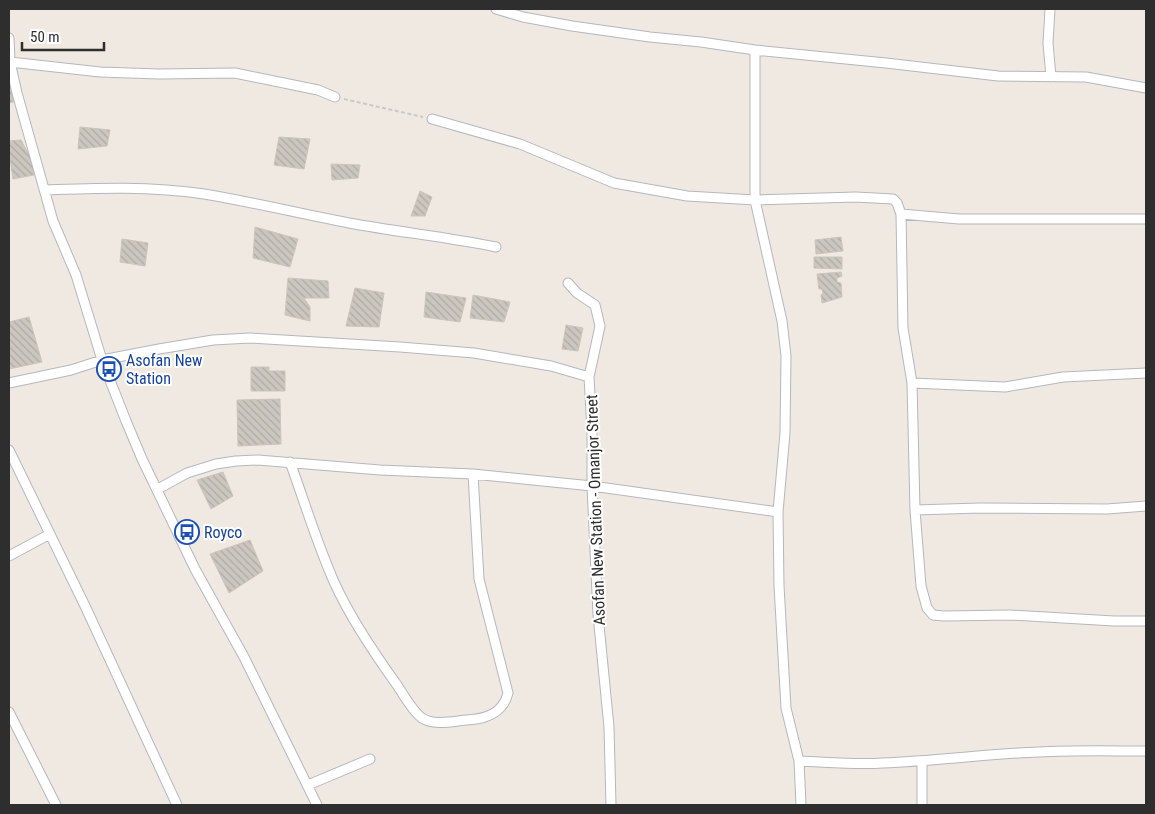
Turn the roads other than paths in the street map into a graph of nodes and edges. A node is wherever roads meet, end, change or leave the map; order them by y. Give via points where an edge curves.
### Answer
1 (496, 9) edge
2 (1050, 9) edge
3 (524, 13) edge
4 (9, 38) edge
5 (755, 50) junction
6 (10, 62) edge
7 (1050, 77) junction
8 (1146, 88) edge
9 (335, 97) road end
10 (432, 119) road end
11 (45, 190) junction
12 (754, 200) junction
13 (901, 214) junction
14 (1146, 220) edge
15 (496, 247) dead end
16 (568, 284) dead end
17 (102, 360) junction
18 (1146, 373) edge
19 (589, 377) junction
20 (9, 383) edge
21 (912, 383) junction
22 (9, 450) edge
23 (290, 462) junction
24 (473, 474) junction
25 (592, 486) junction
26 (158, 489) junction
27 (1146, 506) edge
28 (915, 510) junction
29 (778, 512) junction
30 (50, 534) junction
31 (9, 556) edge
32 (1146, 622) edge
33 (9, 712) edge
34 (1146, 751) edge
35 (370, 759) dead end
36 (799, 761) junction
37 (922, 761) junction
38 (308, 785) junction
39 (56, 805) edge
40 (177, 805) edge
41 (317, 805) edge
42 (611, 805) edge
43 (801, 805) edge
44 (922, 805) edge

1 - 3 street
2 - 7 street
3 - 5 street via 572,26
4 - 6 street
5 - 7 street via 998,76
5 - 12 street
6 - 9 street via 110,72 235,73 318,90
6 - 11 street
7 - 8 street via 1086,77
10 - 12 street via 520,144 614,183 687,196
11 - 15 street via 115,187 204,194 386,230
11 - 17 street
12 - 13 street via 892,199
12 - 29 street via 782,320 786,356 785,433
13 - 14 street via 959,219
13 - 21 street via 903,328
16 - 19 street via 595,305 597,312 600,326
17 - 19 street, Asofan New Station - Omanjor Street via 213,340 250,338 474,353 551,366
17 - 20 street, Asofan New Station - Omanjor Street
17 - 26 street
18 - 21 street via 1063,377 1005,387
19 - 25 street, Asofan New Station - Omanjor Street
21 - 28 street
22 - 30 street
23 - 24 street
23 - 24 street via 322,553 362,633 422,718 439,722 472,720 496,713 502,708 508,693 479,579
23 - 26 street via 216,464 187,473
24 - 25 street
25 - 29 street
25 - 42 street, Asofan New Station - Omanjor Street via 598,614 609,727
26 - 38 street via 195,569 244,657
27 - 28 street
28 - 32 street via 921,586 927,608 933,615 1010,615
29 - 36 street via 786,708
30 - 31 street
30 - 40 street
33 - 39 street
34 - 37 street via 1041,752
35 - 38 street
36 - 37 street via 852,764
36 - 43 street
37 - 44 street
38 - 41 street

